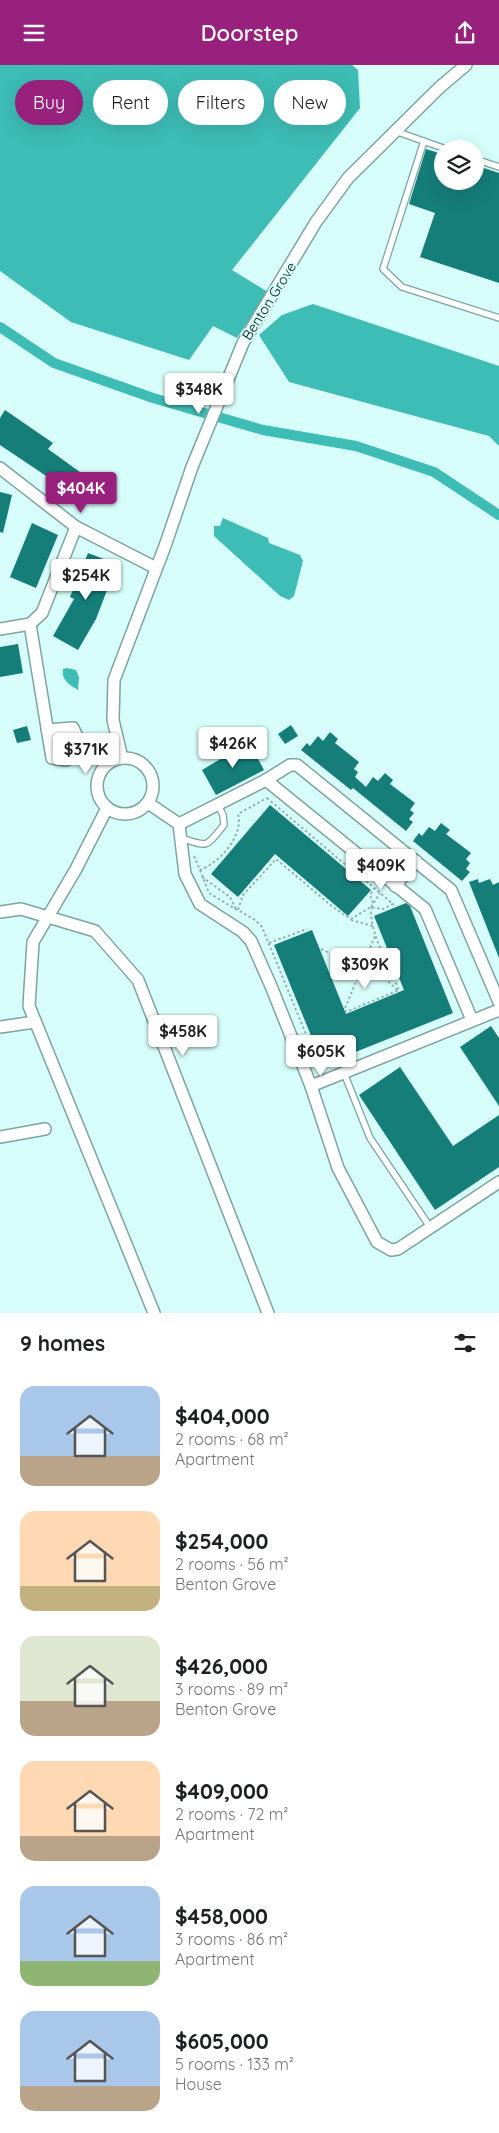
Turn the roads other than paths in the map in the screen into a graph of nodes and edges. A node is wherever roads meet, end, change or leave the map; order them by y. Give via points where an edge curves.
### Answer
1 (466, 65) edge
2 (395, 131) junction
3 (424, 141) junction
4 (434, 145) edge
5 (484, 162) edge
6 (499, 167) edge
7 (499, 318) edge
8 (0, 468) edge
9 (76, 527) junction
10 (156, 568) junction
11 (30, 624) junction
12 (0, 629) edge
13 (46, 730) dead end
14 (122, 759) junction
15 (269, 783) junction
16 (148, 803) junction
17 (218, 805) junction
18 (108, 808) junction
19 (179, 824) junction
20 (186, 840) junction
21 (416, 861) junction
22 (395, 886) junction
23 (0, 912) edge
24 (48, 917) junction
25 (499, 1001) edge
26 (499, 1010) edge
27 (472, 1020) junction
28 (35, 1022) junction
29 (0, 1027) edge
30 (344, 1073) junction
31 (311, 1086) junction
32 (45, 1129) dead end
33 (0, 1137) edge
34 (499, 1182) edge
35 (430, 1227) junction
36 (154, 1313) edge
37 (268, 1313) edge

1 - 2 street, Benton Grove
2 - 3 lane
2 - 10 street, Benton Grove via 348,178 316,222 243,343
3 - 4 lane
3 - 7 lane via 383,269 402,287
5 - 6 lane
8 - 9 street
9 - 10 street
9 - 11 street via 42,613
10 - 14 street, Benton Grove via 114,680 114,720
11 - 12 street
11 - 13 street
14 - 16 street via 140,762 152,776 154,785
14 - 18 street via 105,767 98,783 101,801
15 - 17 street
15 - 21 street via 290,765 297,765
15 - 22 street
16 - 18 street via 142,809 124,815
16 - 19 street
17 - 19 street
17 - 20 lane via 224,825 209,844
18 - 24 street
19 - 20 street
20 - 31 street via 185,874 200,904 243,931 251,941
21 - 22 street
21 - 25 street via 451,890
22 - 27 street via 425,909
23 - 24 street via 21,909
24 - 28 street via 33,942 29,1007
24 - 37 street via 95,931 138,980
26 - 27 street
27 - 30 street
28 - 29 street
28 - 36 street
30 - 31 street
30 - 35 lane via 370,1138
31 - 35 street via 338,1168 377,1242 391,1250 398,1249
32 - 33 street
34 - 35 street

